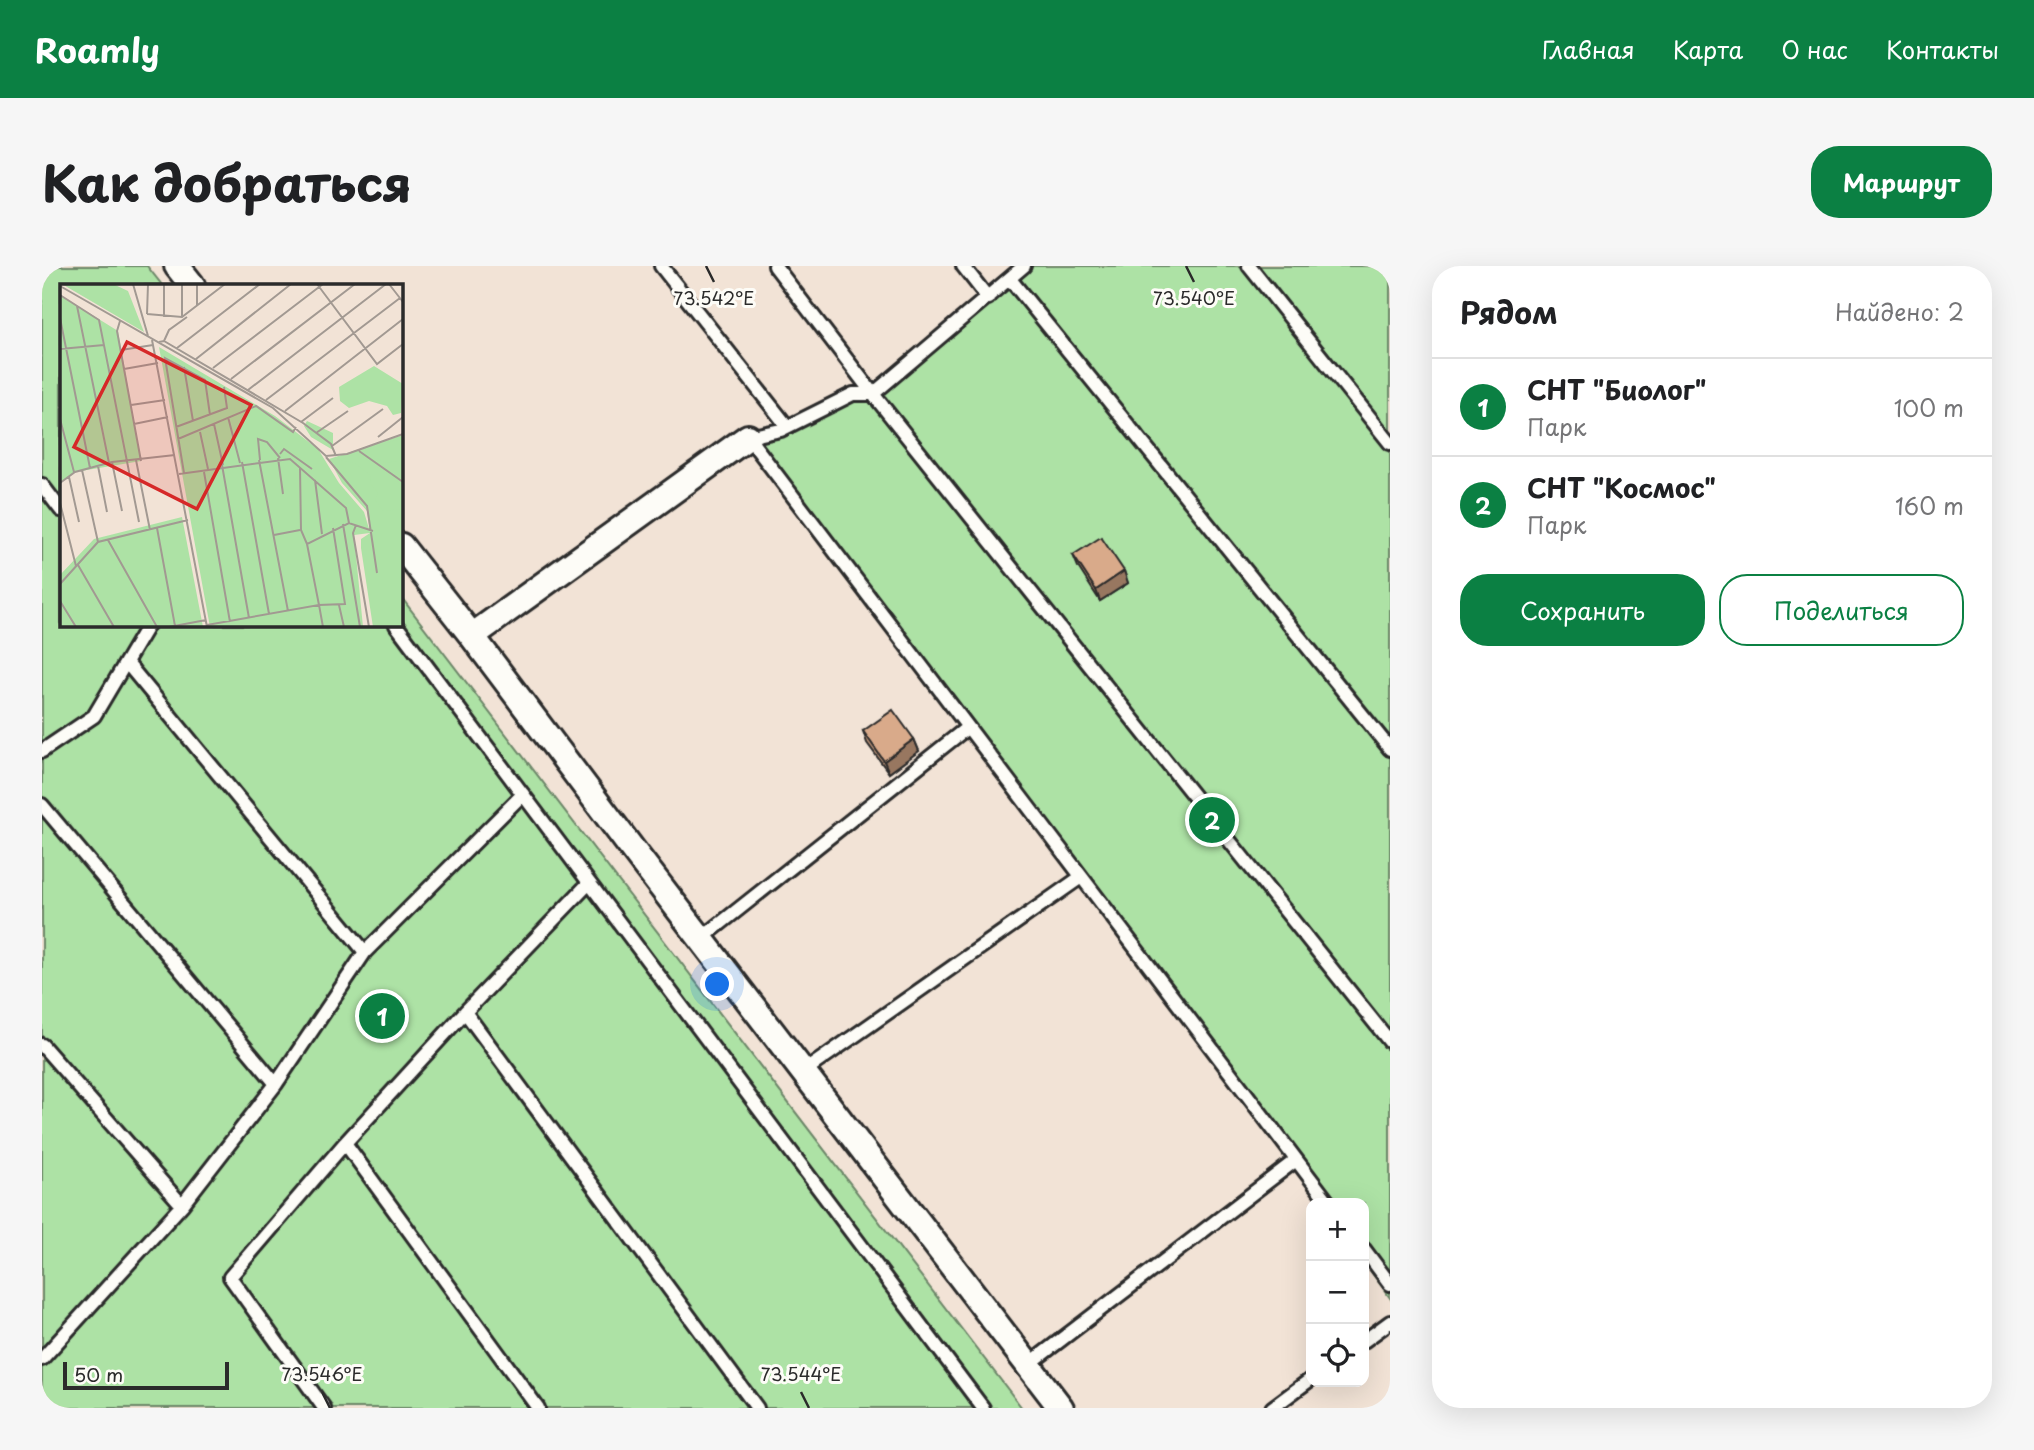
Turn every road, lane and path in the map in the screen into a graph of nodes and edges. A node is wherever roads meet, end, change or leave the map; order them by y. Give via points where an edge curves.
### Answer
1 (177, 266) edge
2 (662, 266) edge
3 (775, 266) edge
4 (963, 266) edge
5 (1024, 266) edge
6 (1249, 266) edge
7 (1010, 279) junction
8 (191, 284) edge
9 (988, 298) junction
10 (873, 394) junction
11 (787, 426) junction
12 (748, 436) junction
13 (1390, 443) edge
14 (42, 485) edge
15 (60, 509) edge
16 (402, 547) edge
17 (147, 626) edge
18 (397, 626) edge
19 (472, 636) junction
20 (126, 662) junction
21 (968, 727) junction
22 (1390, 749) edge
23 (42, 751) edge
24 (523, 794) junction
25 (42, 805) edge
26 (1081, 877) junction
27 (589, 883) junction
28 (701, 939) junction
29 (365, 952) junction
30 (465, 1012) junction
31 (1390, 1042) edge
32 (42, 1045) edge
33 (803, 1072) junction
34 (276, 1084) junction
35 (345, 1143) junction
36 (1296, 1160) junction
37 (1325, 1198) edge
38 (182, 1205) junction
39 (1369, 1256) edge
40 (1390, 1284) edge
41 (1390, 1322) edge
42 (1369, 1337) edge
43 (42, 1359) edge
44 (1028, 1365) junction
45 (1306, 1383) edge
46 (324, 1408) edge
47 (538, 1408) edge
48 (757, 1408) edge
49 (983, 1408) edge
50 (1061, 1408) edge
51 (1272, 1408) edge

1 - 8 street
2 - 11 lane
3 - 10 lane
4 - 9 lane
5 - 7 lane
6 - 13 lane
7 - 9 lane
7 - 22 lane
9 - 10 lane
10 - 11 lane via 853,394
10 - 31 lane
11 - 12 lane
12 - 19 street
12 - 21 lane
14 - 15 lane
16 - 19 street
17 - 20 lane
18 - 24 lane
19 - 28 street
20 - 23 lane via 94,716
20 - 29 lane
21 - 26 lane
21 - 28 lane
24 - 27 lane
24 - 29 lane
25 - 34 lane
26 - 33 lane
26 - 36 lane
27 - 30 lane
27 - 49 lane
28 - 33 street
29 - 34 lane
30 - 35 lane
30 - 48 lane
32 - 38 lane
33 - 44 street
34 - 38 lane
35 - 46 lane via 230,1277
35 - 47 lane
36 - 37 lane
36 - 44 lane
38 - 43 lane
39 - 40 lane
41 - 42 lane
44 - 50 street
45 - 51 lane

